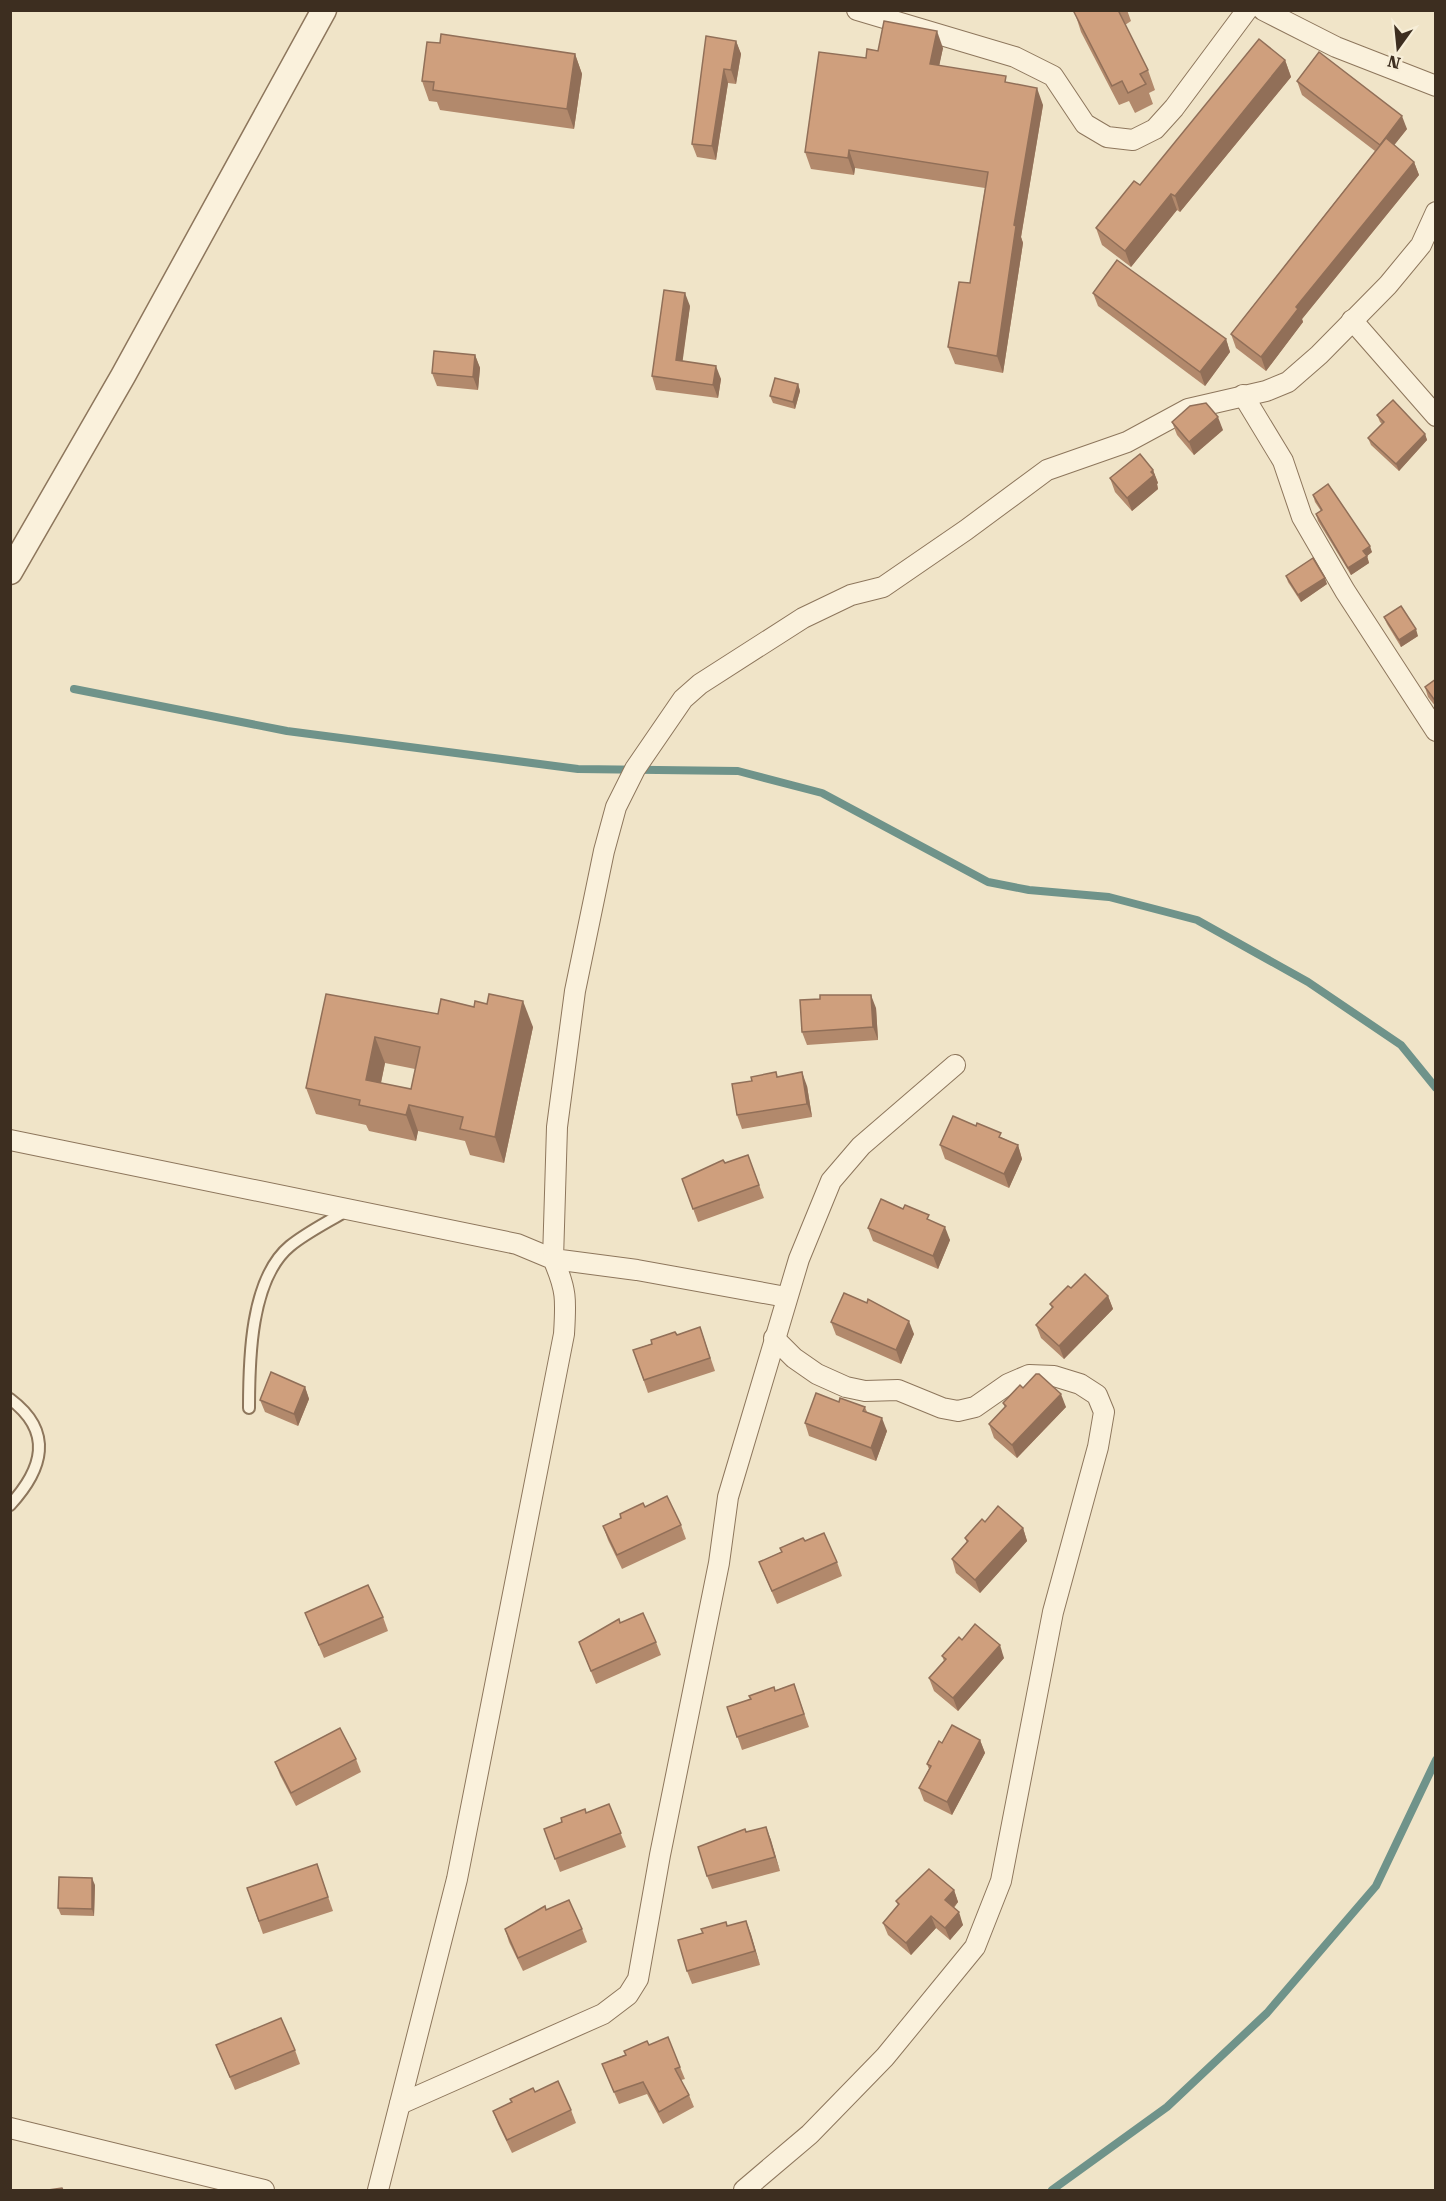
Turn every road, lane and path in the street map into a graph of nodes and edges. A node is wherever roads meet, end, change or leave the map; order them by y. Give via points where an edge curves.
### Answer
1 (324, 10) edge
2 (857, 10) edge
3 (1247, 10) edge
4 (1263, 10) edge
5 (1436, 86) edge
6 (1436, 212) edge
7 (1352, 320) junction
8 (1243, 395) junction
9 (1436, 416) edge
10 (10, 572) edge
11 (1436, 731) edge
12 (955, 1065) dead end
13 (10, 1140) edge
14 (349, 1209) junction
15 (553, 1259) junction
16 (786, 1297) junction
17 (774, 1338) junction
18 (10, 1399) edge
19 (249, 1408) dead end
20 (10, 1505) edge
21 (400, 2104) junction
22 (10, 2128) edge
23 (264, 2190) edge
24 (378, 2190) edge
25 (744, 2190) edge

1 - 10 street via 123,376
2 - 3 street via 1015,57 1053,76 1085,124 1107,137 1133,140 1155,129 1174,108
4 - 5 street via 1336,47
6 - 7 street via 1421,245
7 - 8 street via 1288,382
7 - 9 street
8 - 11 street via 1283,461 1302,517
8 - 15 street via 1188,409 1126,442 1047,470 883,587 851,595 803,618 700,684 677,706 616,807 604,851 575,991 556,1127
12 - 16 street via 861,1146 831,1181
13 - 14 street
14 - 15 street via 517,1244
14 - 19 lane via 290,1246 272,1266 263,1284 252,1347
15 - 16 street
15 - 21 street via 567,1295 564,1334 457,1879
16 - 17 street
17 - 21 street via 728,1497 719,1563 638,1979 628,1995 603,2014
17 - 25 street via 817,1374 846,1387 898,1390 957,1410 975,1407 1029,1375 1054,1376 1080,1384 1096,1395 1104,1412 1053,1612 1001,1881 975,1947 885,2057 810,2134
18 - 20 lane via 22,1408 37,1430 40,1454 34,1474
21 - 24 street
22 - 23 street

